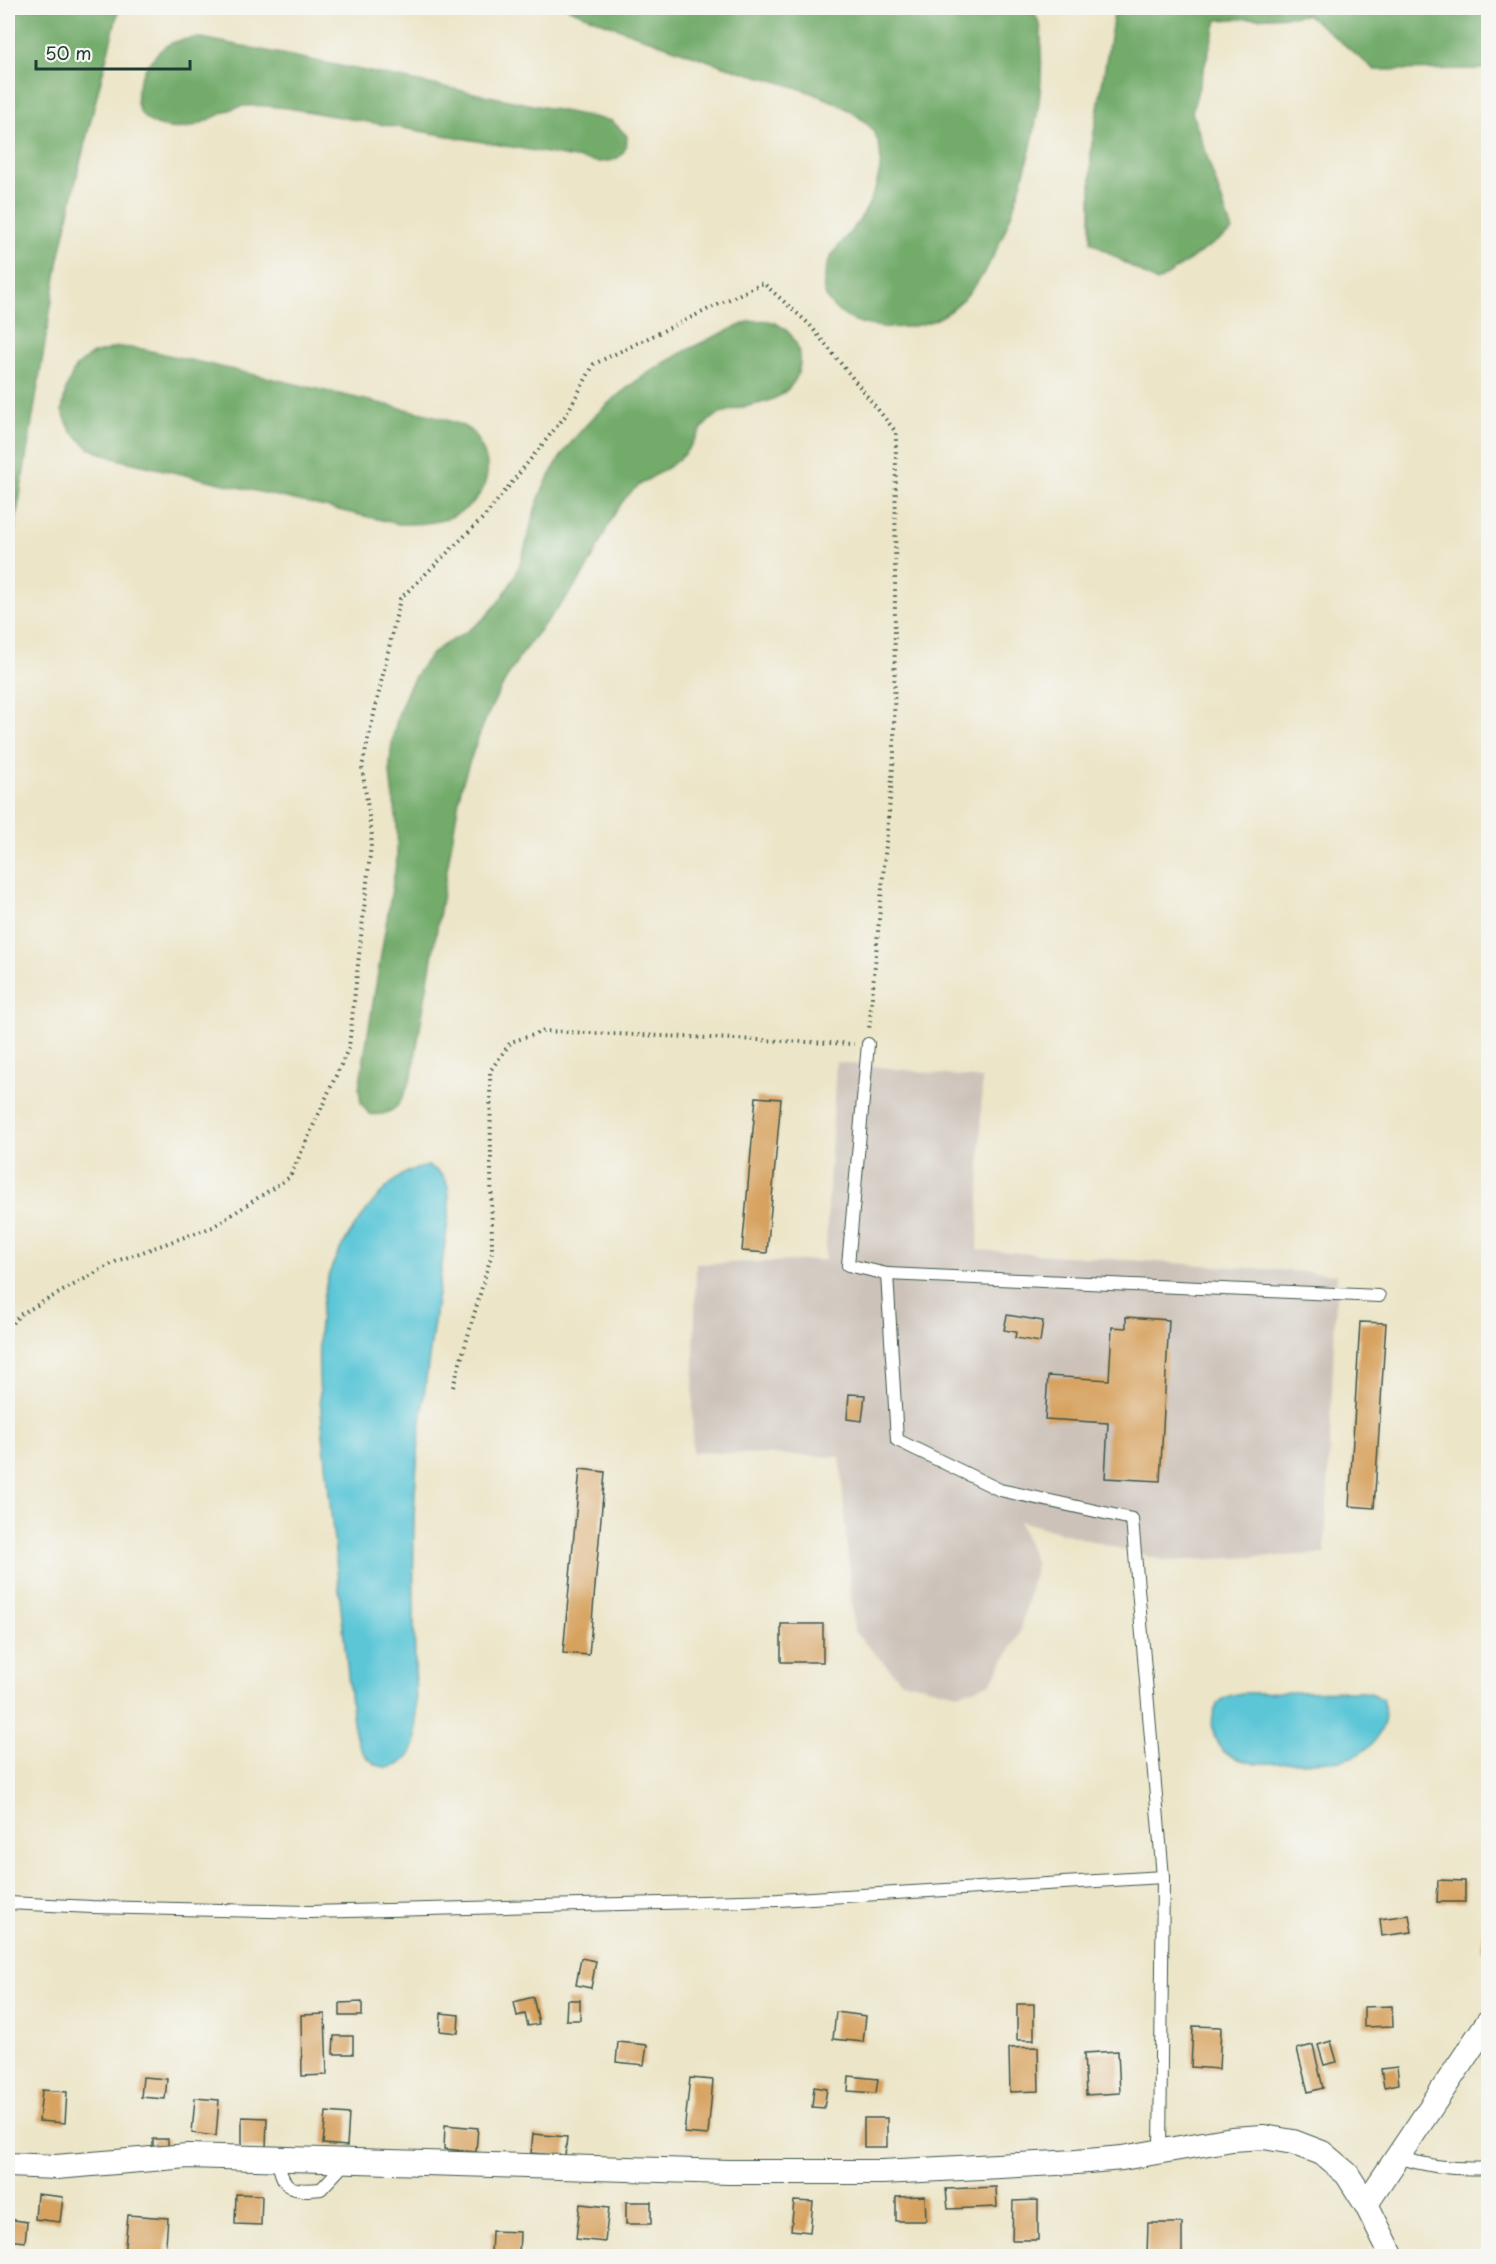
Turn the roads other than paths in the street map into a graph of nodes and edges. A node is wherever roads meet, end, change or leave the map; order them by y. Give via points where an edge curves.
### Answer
1 (868, 1044) road end
2 (887, 1274) junction
3 (1379, 1296) dead end
4 (1163, 1877) junction
5 (8, 1903) edge
6 (1488, 2022) edge
7 (1160, 2151) junction
8 (1398, 2157) junction
9 (8, 2166) edge
10 (1488, 2168) edge
11 (1366, 2204) junction
12 (1392, 2256) edge

1 - 2 lane via 848,1265
2 - 3 lane
2 - 4 lane via 897,1440 1000,1490 1132,1519
4 - 5 lane via 778,1900 309,1912
4 - 7 lane
6 - 8 street
7 - 9 street via 1076,2162 882,2172 729,2172 188,2156 56,2167
7 - 11 street via 1232,2139 1264,2137 1293,2142 1322,2152 1347,2174
8 - 10 lane via 1446,2169
8 - 11 street
11 - 12 street

